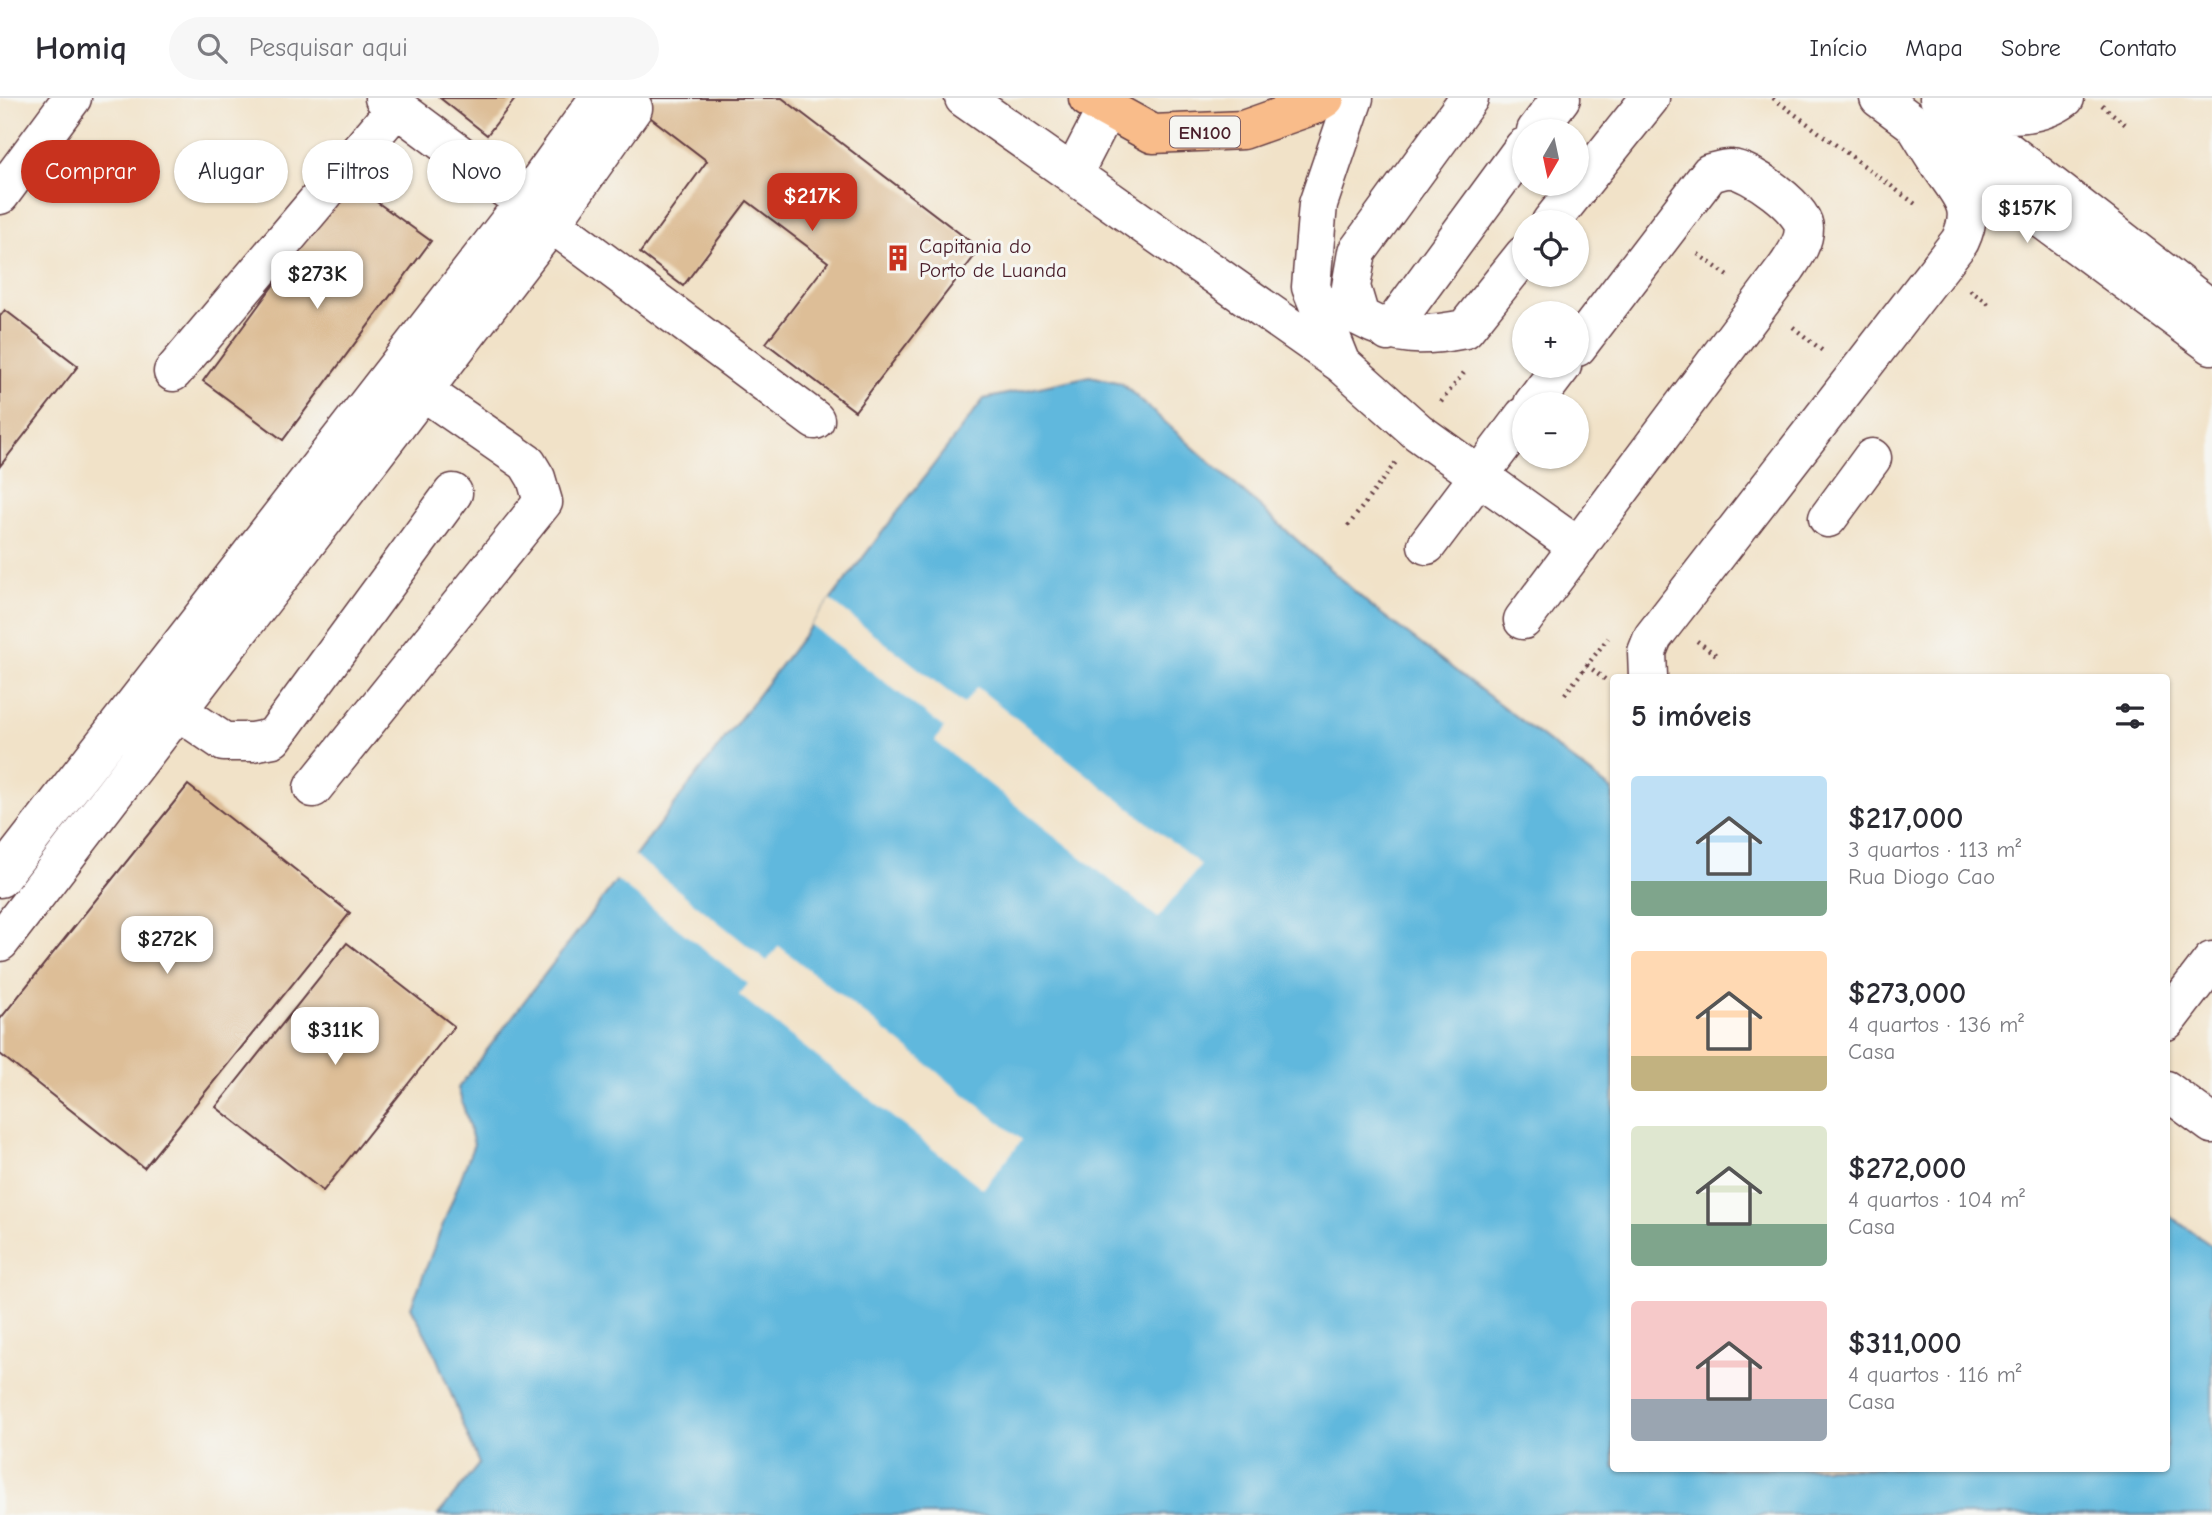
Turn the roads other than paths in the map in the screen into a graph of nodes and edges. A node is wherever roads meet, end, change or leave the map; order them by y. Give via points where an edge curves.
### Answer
1 (72, 98) edge
2 (964, 98) edge
3 (1325, 98) edge
4 (1354, 98) edge
5 (1469, 98) edge
6 (1561, 98) edge
7 (1650, 98) edge
8 (1879, 98) edge
9 (2064, 98) edge
10 (390, 103) edge
11 (616, 103) edge
12 (1097, 104) edge
13 (1937, 113) edge
14 (1545, 119) edge
15 (1512, 163) edge
16 (1073, 174) junction
17 (0, 195) edge
18 (1561, 210) edge
19 (537, 214) junction
20 (1512, 270) edge
21 (2212, 310) edge
22 (1589, 331) edge
23 (1388, 332) junction
24 (2212, 345) edge
25 (1342, 365) junction
26 (427, 367) junction
27 (173, 372) dead end
28 (1553, 378) edge
29 (1542, 392) edge
30 (815, 421) dead end
31 (1512, 432) edge
32 (1872, 458) dead end
33 (1479, 476) junction
34 (453, 493) dead end
35 (1828, 518) dead end
36 (1427, 545) dead end
37 (1578, 547) junction
38 (1523, 620) dead end
39 (1648, 674) edge
40 (146, 689) junction
41 (176, 712) junction
42 (313, 788) dead end
43 (0, 878) edge
44 (0, 942) edge
45 (2212, 961) edge
46 (2170, 1016) edge
47 (2170, 1093) edge
48 (2212, 1124) edge

1 - 17 street
2 - 16 street
3 - 12 main road, EN100 via 1243,130 1153,134
4 - 25 street via 1318,204 1311,287
5 - 23 street via 1357,252 1351,287 1360,317
6 - 14 street
7 - 18 street
8 - 13 street
9 - 13 street via 2035,112
10 - 19 street
10 - 27 street
11 - 19 street
12 - 16 street
13 - 21 street
13 - 24 street
13 - 39 street via 1967,207 1968,225 1960,241 1653,637 1647,652
15 - 23 street
16 - 25 street
19 - 26 street
19 - 30 street
20 - 23 street via 1465,329 1437,334
22 - 37 street via 1710,173 1731,169 1751,176 1795,208 1805,225 1801,247
25 - 33 street via 1418,432
26 - 40 street
26 - 41 street
26 - 42 street via 527,463 537,478 543,502
28 - 29 street
31 - 33 street
32 - 35 street
33 - 36 street
33 - 37 street
34 - 41 street via 274,738 224,742
37 - 38 street
40 - 41 street
40 - 43 street
41 - 44 street
45 - 46 street
47 - 48 street

